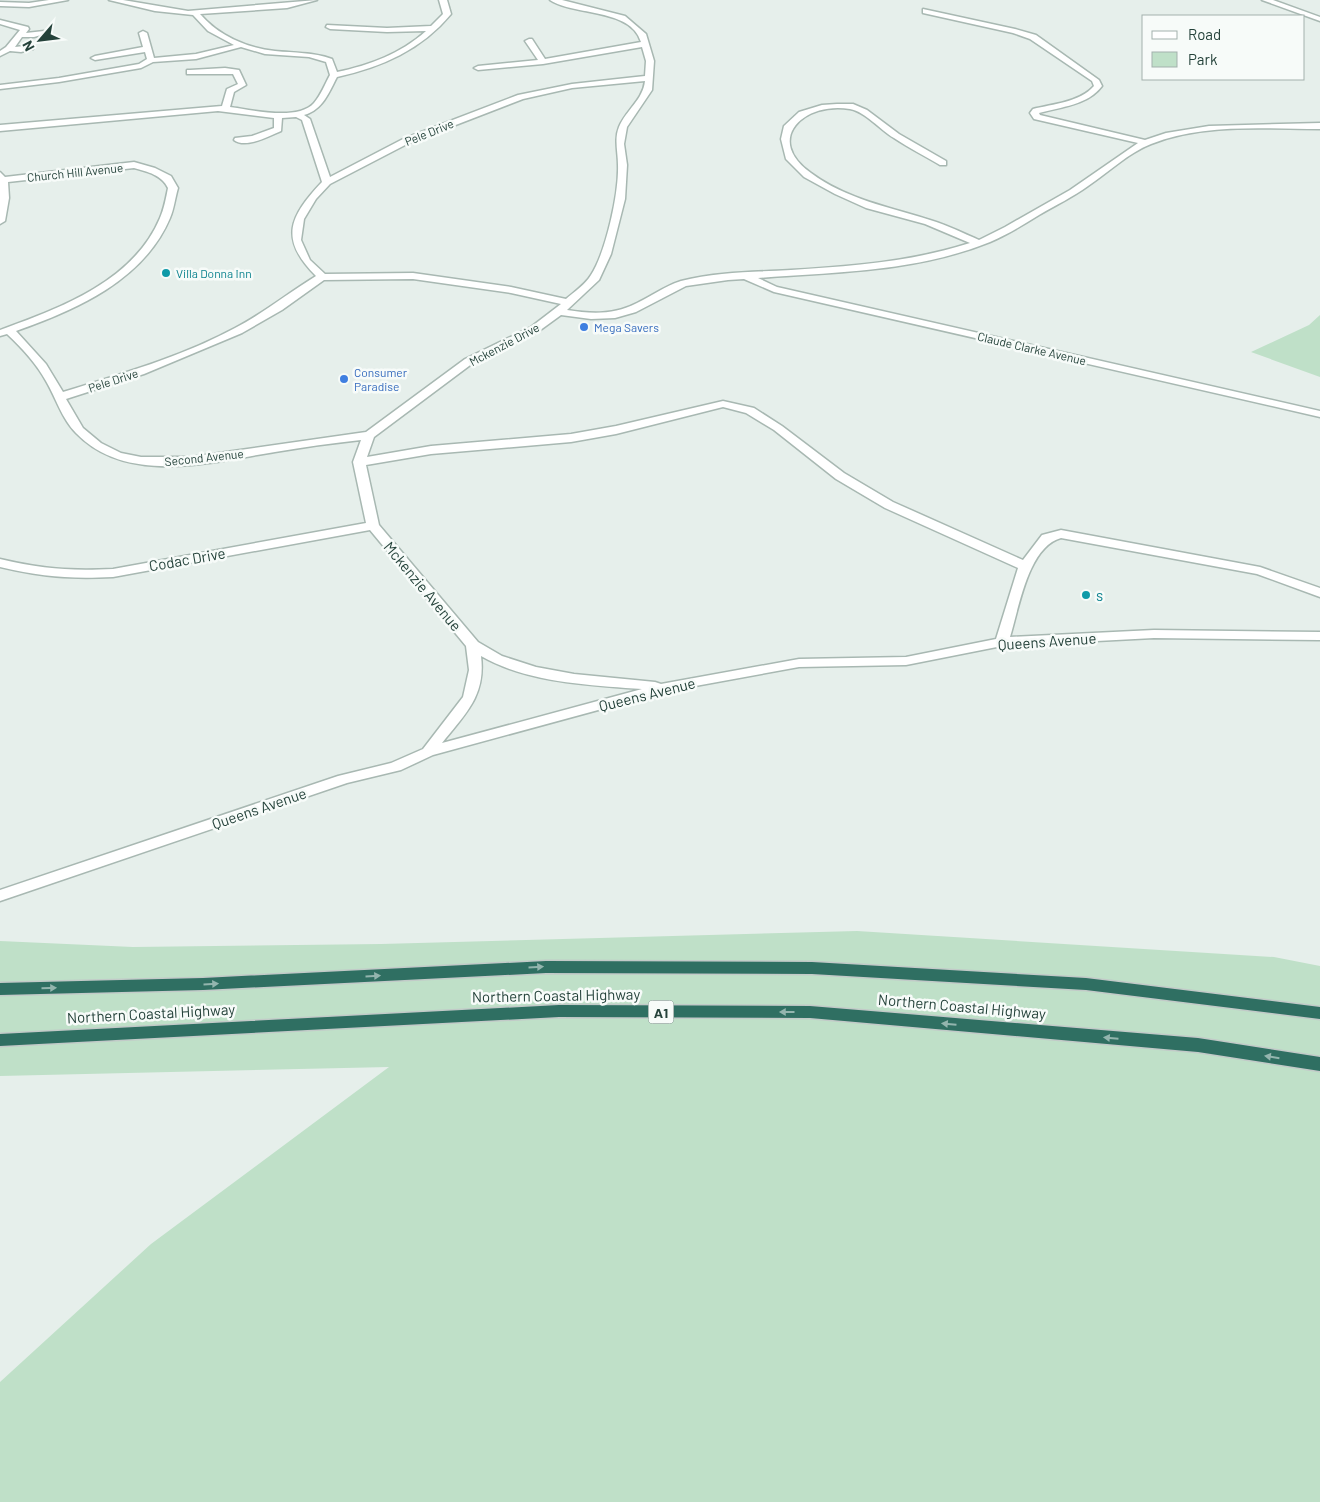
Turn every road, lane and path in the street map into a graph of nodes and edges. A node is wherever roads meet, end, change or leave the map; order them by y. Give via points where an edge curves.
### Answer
1 (64, 0) edge
2 (112, 0) edge
3 (278, 0) edge
4 (313, 0) edge
5 (443, 0) edge
6 (554, 0) edge
7 (579, 0) edge
8 (1266, 0) edge
9 (300, 3) junction
10 (0, 4) edge
11 (567, 4) junction
12 (1320, 8) edge
13 (926, 11) dead end
14 (1301, 12) junction
15 (195, 13) junction
16 (1285, 15) dead end
17 (1320, 19) edge
18 (0, 22) edge
19 (330, 27) dead end
20 (434, 28) junction
21 (44, 33) dead end
22 (143, 33) dead end
23 (22, 35) junction
24 (529, 41) dead end
25 (644, 44) junction
26 (240, 45) junction
27 (30, 47) dead end
28 (9, 49) junction
29 (148, 49) junction
30 (0, 54) edge
31 (95, 58) dead end
32 (151, 60) junction
33 (543, 62) junction
34 (478, 68) dead end
35 (190, 72) dead end
36 (334, 75) junction
37 (649, 78) junction
38 (40, 82) junction
39 (0, 87) edge
40 (34, 92) dead end
41 (225, 108) junction
42 (296, 114) junction
43 (278, 116) junction
44 (1320, 126) edge
45 (0, 128) edge
46 (238, 140) dead end
47 (1147, 143) junction
48 (943, 164) dead end
49 (1, 178) edge
50 (327, 182) junction
51 (0, 221) edge
52 (979, 243) junction
53 (746, 276) junction
54 (322, 277) junction
55 (569, 303) junction
56 (559, 312) junction
57 (5, 332) edge
58 (60, 397) junction
59 (1320, 414) edge
60 (368, 435) junction
61 (359, 462) junction
62 (374, 526) junction
63 (0, 563) edge
64 (1025, 566) junction
65 (1320, 593) edge
66 (1320, 636) edge
67 (1002, 642) junction
68 (473, 645) junction
69 (667, 687) junction
70 (428, 752) junction
71 (0, 896) edge
72 (0, 989) edge
73 (1320, 1013) edge
74 (0, 1040) edge
75 (1320, 1064) edge

1 - 10 street via 29,5
2 - 15 street
3 - 9 street
4 - 9 street
5 - 20 street via 447,14
6 - 11 street, Mckenzie Drive
7 - 11 street
8 - 14 street
9 - 15 street
11 - 25 street, Mckenzie Drive via 622,18 642,34
12 - 14 street
13 - 47 street via 1033,37 1095,80 1098,86 1094,92 1036,111 1037,117
14 - 16 street
14 - 17 street
15 - 26 street via 202,22
18 - 23 street via 25,29
19 - 20 street
20 - 36 street via 400,54 364,70
21 - 23 street
22 - 29 street
23 - 28 street
24 - 33 street
25 - 33 street
25 - 37 street, Mckenzie Drive via 650,61
26 - 32 street via 224,51
26 - 36 street via 321,58 329,61
27 - 28 street
28 - 30 street
29 - 31 street
29 - 32 street
32 - 38 street via 140,66
33 - 34 street
35 - 41 street via 236,72 242,85 230,91
36 - 42 street via 318,104 309,112
37 - 50 street, Pele Drive via 572,86 521,97 406,141
37 - 55 street, Mckenzie Drive via 648,90 624,127 620,144 623,165 620,199 606,254 595,278
38 - 39 street
38 - 40 street via 40,90
41 - 43 street
41 - 45 street via 52,120
42 - 43 street
42 - 50 street via 306,119
43 - 46 street via 278,129 254,139
44 - 47 street via 1228,128 1179,133
47 - 52 street via 1079,188
48 - 52 street via 853,107 836,106 802,114 788,126 785,139 790,157 807,175 838,192 869,206 928,222
49 - 51 street via 4,203
49 - 57 street, Church Hill Avenue via 136,162 168,178 173,188 165,218 146,249 116,280 54,314
50 - 54 street, Pele Drive via 299,219 296,240 306,261
52 - 53 street via 930,258 870,267
53 - 56 street via 677,285 614,316
53 - 59 street, Claude Clarke Avenue via 774,289
54 - 55 street via 413,276 474,284
54 - 58 street, Pele Drive via 246,326 194,352
55 - 56 street, Mckenzie Drive
56 - 60 street, Mckenzie Drive via 535,329 469,361
57 - 58 street, Second Avenue via 23,343
58 - 60 street, Second Avenue via 79,430 97,445 137,461 174,462
60 - 61 street
61 - 62 street
61 - 64 street via 431,450 571,438 723,404 750,410 840,476 889,505
62 - 63 street, Codac Drive via 113,573 71,575 37,572
62 - 68 street, Mckenzie Avenue
64 - 65 street via 1047,538 1061,534 1260,571
64 - 67 street
66 - 67 street, Queens Avenue via 1154,634
67 - 69 street, Queens Avenue via 906,661 799,663
68 - 69 street, Mckenzie Avenue via 497,659 526,668 590,681
68 - 70 street, Mckenzie Avenue via 476,670 470,698
69 - 70 street, Queens Avenue
70 - 71 street, Queens Avenue via 396,767 343,779
72 -> 73 highway, Northern Coastal Highway via 204,984 546,967 812,968 1086,984
75 -> 74 highway, Northern Coastal Highway / A1 via 1198,1045 810,1012 559,1011

